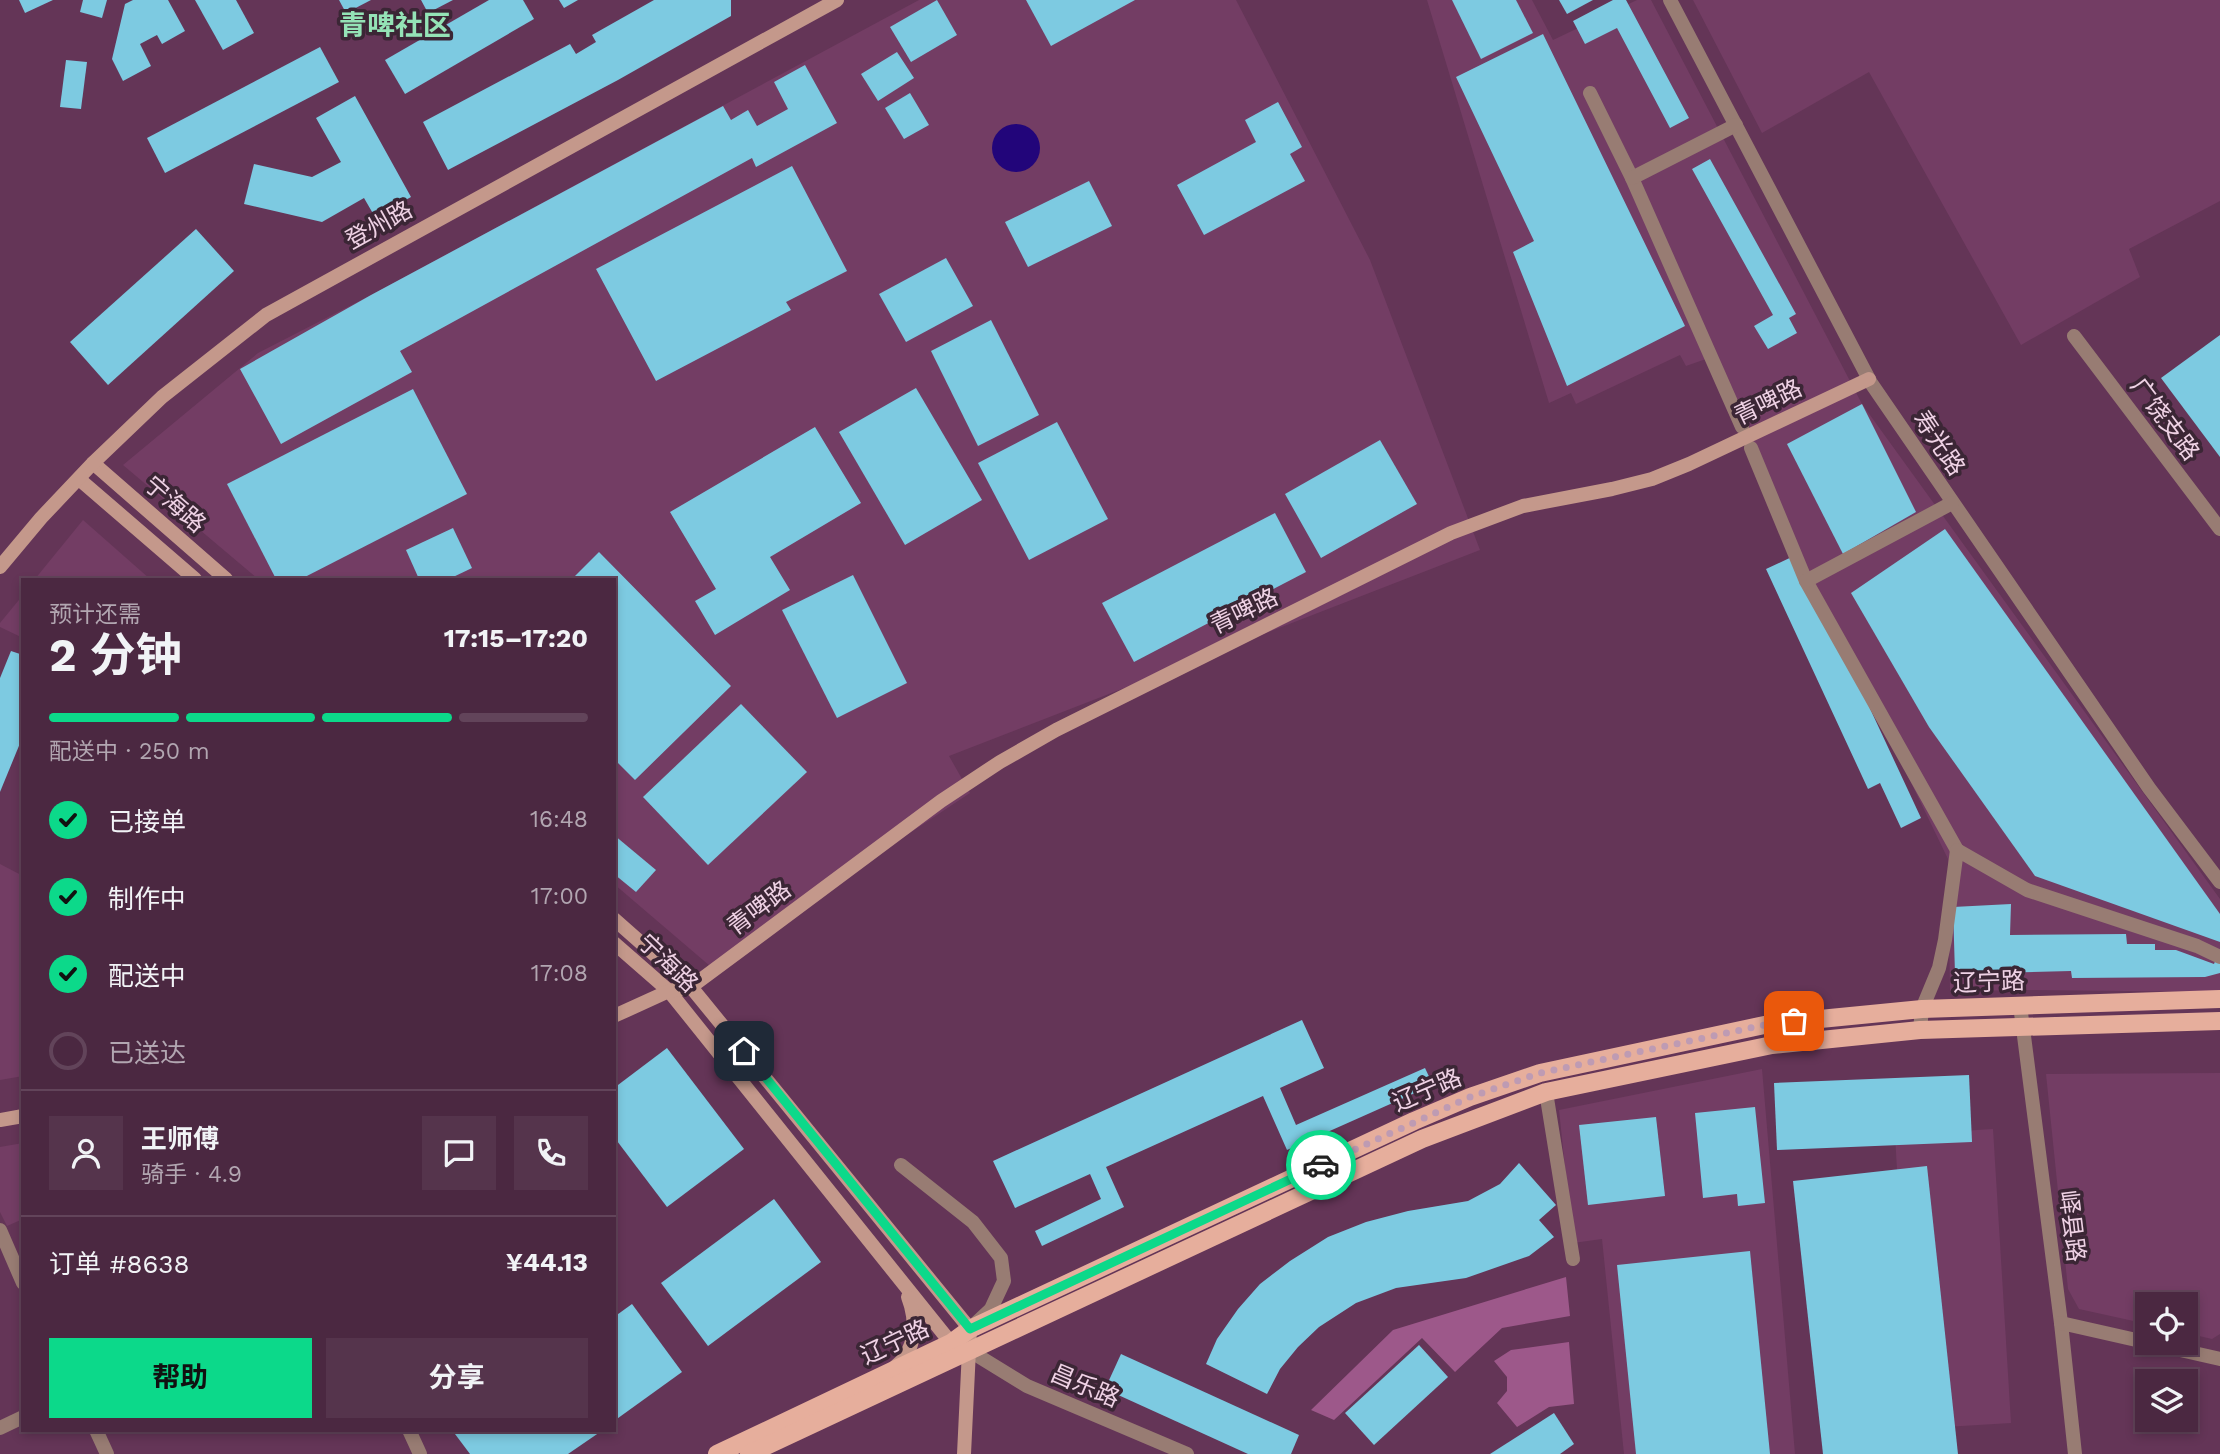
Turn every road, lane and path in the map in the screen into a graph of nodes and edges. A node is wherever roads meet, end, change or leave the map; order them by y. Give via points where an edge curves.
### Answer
1 (837, 0) edge
2 (1670, 0) edge
3 (814, 5) edge
4 (1590, 93) dead end
5 (1736, 125) junction
6 (1632, 178) junction
7 (2074, 336) dead end
8 (1869, 379) junction
9 (1742, 427) dead end
10 (1751, 448) dead end
11 (93, 463) junction
12 (79, 479) junction
13 (1952, 503) junction
14 (2220, 528) edge
15 (0, 567) edge
16 (194, 578) edge
17 (225, 578) edge
18 (1806, 581) junction
19 (1957, 850) junction
20 (2220, 882) edge
21 (616, 921) edge
22 (616, 945) edge
23 (2220, 957) edge
24 (691, 987) junction
25 (669, 991) junction
26 (2220, 999) edge
27 (2020, 1005) junction
28 (1922, 1009) junction
29 (616, 1015) edge
30 (2220, 1021) edge
31 (2024, 1026) junction
32 (1920, 1030) junction
33 (1546, 1092) junction
34 (21, 1116) edge
35 (0, 1120) edge
36 (901, 1165) dead end
37 (0, 1230) edge
38 (1573, 1259) dead end
39 (21, 1278) edge
40 (905, 1289) junction
41 (2061, 1323) junction
42 (970, 1329) junction
43 (951, 1343) junction
44 (970, 1351) junction
45 (2220, 1360) edge
46 (886, 1374) junction
47 (21, 1418) edge
48 (0, 1428) edge
49 (97, 1432) edge
50 (410, 1432) edge
51 (107, 1454) edge
52 (420, 1454) edge
53 (717, 1454) edge
54 (749, 1454) edge
55 (964, 1454) edge
56 (1187, 1454) edge
57 (2075, 1454) edge

1 - 3 street, 登州路
2 - 5 street, 寿光路
3 - 11 street, 登州路 via 266,315 162,397
4 - 6 street
5 - 6 street
5 - 8 street, 寿光路
6 - 9 street
7 - 14 street, 广饶支路
8 - 13 street, 寿光路
8 - 24 street, 青啤路 via 1651,479 1522,506 1451,533 1056,730 941,801
10 - 18 street
11 - 12 street, 登州路
11 - 17 street, 宁海路
12 - 15 street, 登州路
12 - 16 street, 宁海路
13 - 18 street
13 - 20 street, 寿光路 via 2149,788
18 - 19 street
19 - 23 street via 2027,890
19 - 28 street via 1939,968
21 - 24 street, 宁海路
22 - 25 street, 宁海路
24 - 25 street
24 - 42 street, 宁海路
25 - 29 street
25 - 40 street, 宁海路
26 - 27 main road, 辽宁路
27 - 28 main road, 辽宁路
27 - 31 street, 峄县路
28 - 32 street
28 - 42 main road, 辽宁路 via 1769,1024 1540,1073 1414,1121
30 - 31 main road, 辽宁路
31 - 32 main road, 辽宁路
31 - 41 street, 峄县路
32 - 33 main road, 辽宁路 via 1772,1045
33 - 38 street
33 - 44 main road, 辽宁路 via 1422,1139
34 - 35 street
36 - 42 street via 973,1222 1001,1258 1004,1281 996,1300
37 - 39 street
40 - 43 street, 宁海路
40 - 46 street via 914,1313 914,1331 901,1363
41 - 45 street
41 - 57 street, 峄县路
42 - 43 main road, 辽宁路
42 - 44 street
43 - 44 street, 宁海路
43 - 46 main road, 辽宁路
44 - 54 main road, 辽宁路
44 - 55 street
44 - 56 street, 昌乐路 via 1027,1386
46 - 53 main road, 辽宁路
47 - 48 street
49 - 51 street
50 - 52 street

